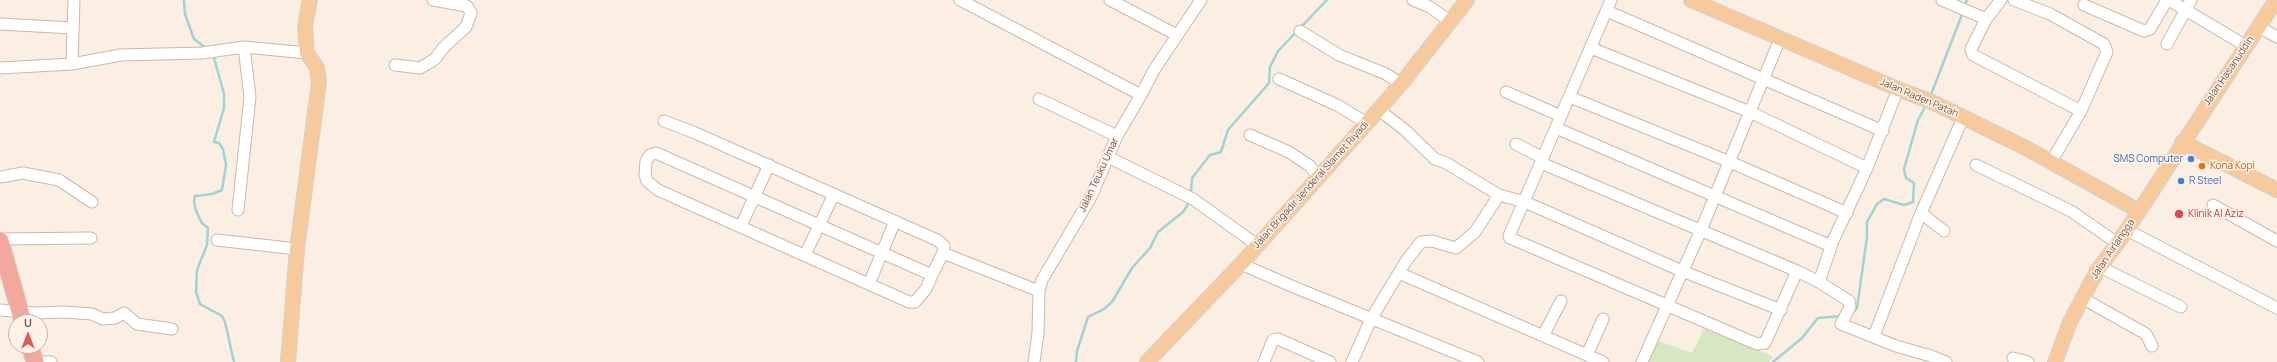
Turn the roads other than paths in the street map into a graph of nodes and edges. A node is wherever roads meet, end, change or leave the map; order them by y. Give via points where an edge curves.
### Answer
1 (74, 0) edge
2 (310, 0) edge
3 (433, 0) edge
4 (960, 0) edge
5 (1110, 0) edge
6 (1201, 0) edge
7 (1413, 0) edge
8 (1467, 0) edge
9 (1942, 0) edge
10 (2000, 0) edge
11 (2014, 0) edge
12 (2276, 0) edge
13 (2164, 1) edge
14 (1699, 2) edge
15 (1609, 5) edge
16 (2084, 5) dead end
17 (2188, 5) edge
18 (1986, 19) junction
19 (1451, 22) junction
20 (0, 24) edge
21 (2259, 27) junction
22 (73, 28) junction
23 (1300, 31) dead end
24 (1177, 35) junction
25 (2277, 37) edge
26 (1780, 39) junction
27 (2167, 44) dead end
28 (2246, 46) junction
29 (244, 47) junction
30 (1591, 48) junction
31 (307, 53) junction
32 (72, 64) junction
33 (395, 65) dead end
34 (0, 68) edge
35 (1279, 79) dead end
36 (1764, 79) junction
37 (1401, 84) junction
38 (1898, 89) junction
39 (1506, 92) dead end
40 (1142, 95) junction
41 (1570, 97) junction
42 (1039, 99) dead end
43 (1379, 110) junction
44 (2081, 111) junction
45 (1750, 112) junction
46 (1561, 116) junction
47 (1963, 118) junction
48 (664, 121) dead end
49 (1367, 123) junction
50 (1556, 128) junction
51 (1883, 131) junction
52 (1250, 135) dead end
53 (1117, 136) junction
54 (2182, 142) junction
55 (1516, 144) dead end
56 (1108, 156) junction
57 (1542, 161) junction
58 (1730, 162) junction
59 (2050, 162) junction
60 (769, 165) junction
61 (1976, 165) dead end
62 (1868, 168) junction
63 (0, 176) edge
64 (1318, 177) junction
65 (2277, 190) edge
66 (834, 194) junction
67 (1500, 195) junction
68 (754, 197) junction
69 (1715, 197) junction
70 (92, 202) dead end
71 (1525, 202) junction
72 (2213, 205) dead end
73 (238, 210) dead end
74 (2139, 211) junction
75 (1921, 213) junction
76 (1847, 214) junction
77 (895, 221) junction
78 (741, 226) junction
79 (819, 226) junction
80 (1701, 230) junction
81 (2127, 230) junction
82 (1944, 231) dead end
83 (91, 238) dead end
84 (0, 240) edge
85 (217, 240) dead end
86 (2277, 241) edge
87 (2117, 243) junction
88 (1257, 246) junction
89 (1831, 246) junction
90 (297, 249) junction
91 (882, 253) junction
92 (943, 253) junction
93 (805, 255) junction
94 (1241, 264) junction
95 (2100, 267) junction
96 (1682, 271) junction
97 (1797, 271) junction
98 (1399, 273) junction
99 (932, 275) junction
100 (1819, 282) junction
101 (869, 284) junction
102 (1039, 291) junction
103 (2082, 298) junction
104 (1561, 301) dead end
105 (1668, 305) junction
106 (2181, 306) dead end
107 (2277, 308) edge
108 (0, 310) edge
109 (1781, 310) junction
110 (15, 314) edge
111 (21, 314) edge
112 (31, 314) edge
113 (1371, 319) junction
114 (1603, 319) dead end
115 (172, 329) dead end
116 (1543, 336) junction
117 (1874, 336) junction
118 (2152, 346) dead end
119 (1587, 355) junction
120 (2013, 358) dead end
121 (44, 362) edge
122 (51, 362) edge
123 (288, 362) edge
124 (1034, 362) edge
125 (1147, 362) edge
126 (1264, 362) edge
127 (1330, 362) edge
128 (1352, 362) edge
129 (1478, 362) edge
130 (1602, 362) edge
131 (1642, 362) edge
132 (1946, 362) edge
133 (2028, 362) edge
134 (2055, 362) edge

1 - 22 street
2 - 31 main road via 305,26
3 - 33 street via 467,6 471,13 466,27 443,48 435,60 420,68
4 - 40 street
5 - 24 street
6 - 24 street, Jalan Teuku Umar
7 - 19 street via 1430,6
8 - 19 main road, Jalan Brigadir Jenderal Slamet Riyadi
9 - 18 street
10 - 18 street
11 - 44 street via 2050,14 2105,45 2107,52
12 - 21 main road, Jalan Hasanuddin
13 - 16 street via 2150,29 2144,31
13 - 17 street
14 - 26 main road, Jalan Raden Patah
15 - 30 street
15 - 36 street
17 - 27 street
17 - 28 street
18 - 44 street via 1972,49 1973,55
19 - 37 main road, Jalan Brigadir Jenderal Slamet Riyadi
20 - 22 street
21 - 25 street
21 - 28 main road, Jalan Hasanuddin
22 - 32 street
23 - 37 street via 1339,55 1386,74
24 - 40 street, Jalan Teuku Umar via 1154,70
26 - 36 street
26 - 38 main road, Jalan Raden Patah
28 - 54 main road, Jalan Hasanuddin
29 - 31 street
29 - 32 street via 202,53 121,55
29 - 73 street via 250,98
30 - 41 street
30 - 45 street
31 - 90 main road via 317,68 319,82
32 - 34 street
35 - 49 street via 1337,105
36 - 45 street
36 - 51 street
37 - 43 main road, Jalan Brigadir Jenderal Slamet Riyadi
38 - 47 main road, Jalan Raden Patah via 1928,100
38 - 51 street
39 - 46 street
40 - 53 street, Jalan Teuku Umar
41 - 46 street
41 - 58 street
42 - 53 street
43 - 49 main road, Jalan Brigadir Jenderal Slamet Riyadi
43 - 67 street via 1405,130 1435,159
44 - 59 street
45 - 58 street
45 - 62 street
46 - 50 street
47 - 59 main road, Jalan Raden Patah
47 - 75 street
48 - 60 street
49 - 64 main road, Jalan Brigadir Jenderal Slamet Riyadi
50 - 57 street
50 - 69 street
51 - 62 street
52 - 64 street via 1289,152 1310,166
53 - 56 street, Jalan Teuku Umar
54 - 65 main road
54 - 74 main road, Jalan Airlangga
55 - 57 street
56 - 88 street via 1193,199
56 - 102 street, Jalan Teuku Umar via 1091,197 1062,250 1046,272
57 - 71 street
57 - 80 street
58 - 69 street
58 - 76 street
59 - 74 main road, Jalan Raden Patah
60 - 66 street
60 - 68 street
61 - 87 street via 2071,210
62 - 76 street
63 - 70 street via 23,173 54,178
64 - 88 main road, Jalan Brigadir Jenderal Slamet Riyadi
66 - 77 street
66 - 79 street
67 - 71 street
67 - 98 street via 1476,232 1459,246 1452,248 1425,240
68 - 78 street
68 - 78 street via 673,162 662,154 650,155 646,161 647,181 658,190
68 - 79 street
69 - 80 street
69 - 89 street
71 - 96 street
71 - 105 street via 1509,236 1512,241 1618,287
72 - 86 street
74 - 81 main road, Jalan Airlangga
75 - 82 street
75 - 117 street
76 - 89 street
77 - 91 street
77 - 92 street via 937,240 944,246
78 - 93 street
79 - 91 street
79 - 93 street
80 - 96 street
80 - 97 street
81 - 87 main road, Jalan Airlangga
81 - 107 street
83 - 84 street
84 - 111 highway
85 - 90 street
87 - 95 main road, Jalan Airlangga
88 - 94 main road, Jalan Brigadir Jenderal Slamet Riyadi
89 - 100 street
90 - 123 main road
91 - 99 street
91 - 101 street
92 - 99 street
92 - 102 street
93 - 101 street
94 - 113 street
94 - 125 main road, Jalan Brigadir Jenderal Slamet Riyadi
95 - 103 main road, Jalan Airlangga
95 - 106 street
96 - 105 street
96 - 109 street
97 - 100 street
97 - 109 street
98 - 113 street
98 - 116 street
99 - 101 street via 926,289 915,302 909,302
100 - 117 street via 1849,301 1850,307 1842,318 1846,326
102 - 124 street, Jalan Teuku Umar
103 - 118 street via 2146,334
103 - 134 main road, Jalan Airlangga
104 - 116 street
105 - 109 street via 1760,345 1765,343
105 - 131 street
108 - 110 street
112 - 115 street via 64,312 92,314 104,319 115,318 124,313 137,324
113 - 128 street
113 - 129 street
114 - 119 street
116 - 119 street
117 - 132 street
119 - 130 street
120 - 133 street
121 - 122 street
126 - 127 street via 1273,340 1278,339

